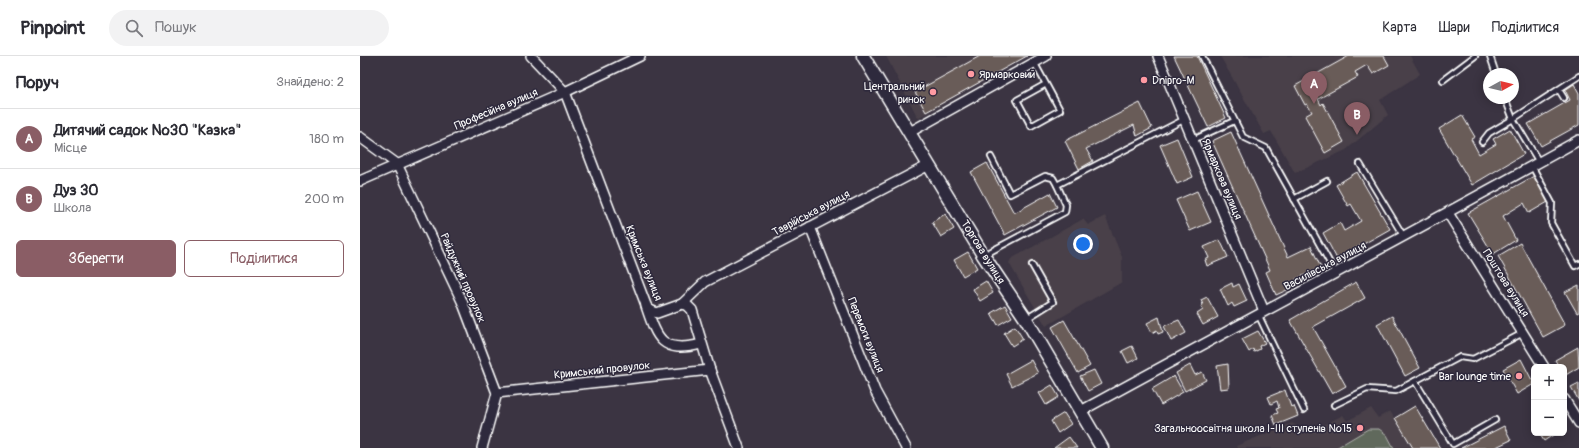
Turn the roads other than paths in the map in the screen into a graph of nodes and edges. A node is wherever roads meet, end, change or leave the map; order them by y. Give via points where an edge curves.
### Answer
1 (531, 56) edge
2 (640, 56) edge
3 (863, 56) edge
4 (1046, 56) edge
5 (1158, 56) edge
6 (1202, 56) edge
7 (1475, 56) edge
8 (1490, 56) edge
9 (1034, 62) junction
10 (1494, 68) edge
11 (1579, 76) edge
12 (1443, 80) dead end
13 (1046, 84) junction
14 (1559, 90) junction
15 (565, 92) junction
16 (1564, 98) dead end
17 (1507, 104) edge
18 (1184, 119) junction
19 (1513, 119) junction
20 (1234, 121) junction
21 (910, 132) junction
22 (360, 137) edge
23 (1193, 140) junction
24 (1482, 142) dead end
25 (1578, 142) edge
26 (990, 157) dead end
27 (397, 164) junction
28 (929, 164) junction
29 (1360, 164) dead end
30 (1536, 164) junction
31 (360, 181) edge
32 (1327, 181) dead end
33 (1057, 185) junction
34 (1294, 199) junction
35 (1448, 212) junction
36 (810, 227) junction
37 (1404, 237) junction
38 (983, 255) junction
39 (1579, 264) edge
40 (1032, 265) dead end
41 (1336, 274) junction
42 (705, 282) junction
43 (682, 304) junction
44 (646, 305) junction
45 (1262, 312) junction
46 (694, 316) junction
47 (1026, 319) junction
48 (1523, 333) junction
49 (701, 344) junction
50 (1542, 364) edge
51 (710, 370) junction
52 (1415, 381) junction
53 (497, 393) junction
54 (1565, 400) edge
55 (1334, 405) dead end
56 (1304, 410) dead end
57 (1081, 411) junction
58 (1495, 420) dead end
59 (1579, 423) edge
60 (482, 448) edge
61 (739, 448) edge
62 (906, 448) edge
63 (1102, 448) edge

1 - 15 street, Кримська вулиця
2 - 15 street, Професійна вулиця
3 - 21 street, Торгова вулиця
4 - 9 street
5 - 18 street, Ярмаркова вулиця
6 - 20 lane
7 - 12 lane
8 - 10 lane
9 - 13 lane
9 - 21 street
11 - 14 lane
13 - 13 lane via 1060,110 1031,126 1017,100
14 - 16 lane
14 - 19 lane
15 - 27 street, Професійна вулиця
15 - 44 street, Кримська вулиця
17 - 19 lane
18 - 23 street, Ярмаркова вулиця
18 - 33 lane
19 - 24 lane via 1489,133
19 - 30 lane
20 - 23 lane
20 - 34 lane via 1243,137 1266,148
21 - 28 street, Торгова вулиця
22 - 27 street, Райдужний провулок
23 - 45 street, Ярмаркова вулиця
25 - 30 street, Василівська вулиця
26 - 33 lane via 1010,194 1045,176 1053,178
27 - 31 street, Професійна вулиця
27 - 53 street, Райдужний провулок via 462,301
28 - 36 street, Таврійська вулиця
28 - 38 street, Торгова вулиця
29 - 37 lane
30 - 35 street, Василівська вулиця
30 - 39 lane via 1552,203 1551,223 1575,266
32 - 34 lane
33 - 38 lane via 1066,204 1065,212
34 - 41 lane
35 - 37 street, Василівська вулиця
35 - 48 street, Поштова вулиця
36 - 42 street, Таврійська вулиця
36 - 62 street, Перемоги вулиця via 875,391
37 - 41 street, Василівська вулиця
38 - 47 street, Торгова вулиця
40 - 47 lane via 1053,302
41 - 45 street, Василівська вулиця
42 - 43 street, Таврійська вулиця
42 - 46 street via 696,298
43 - 44 street, Кримська вулиця via 659,313
43 - 46 street via 690,307
44 - 49 street via 655,332 663,343 678,348
45 - 56 lane
45 - 57 street, Василівська вулиця
46 - 49 street
47 - 57 street, Торгова вулиця
48 - 50 street, Поштова вулиця
48 - 52 lane via 1473,359 1460,357
49 - 51 street
51 - 53 street, Кримський провулок
51 - 61 street
52 - 55 lane via 1396,390 1368,389
52 - 58 lane via 1453,444
53 - 60 street
54 - 59 street
57 - 63 street, Торгова вулиця

